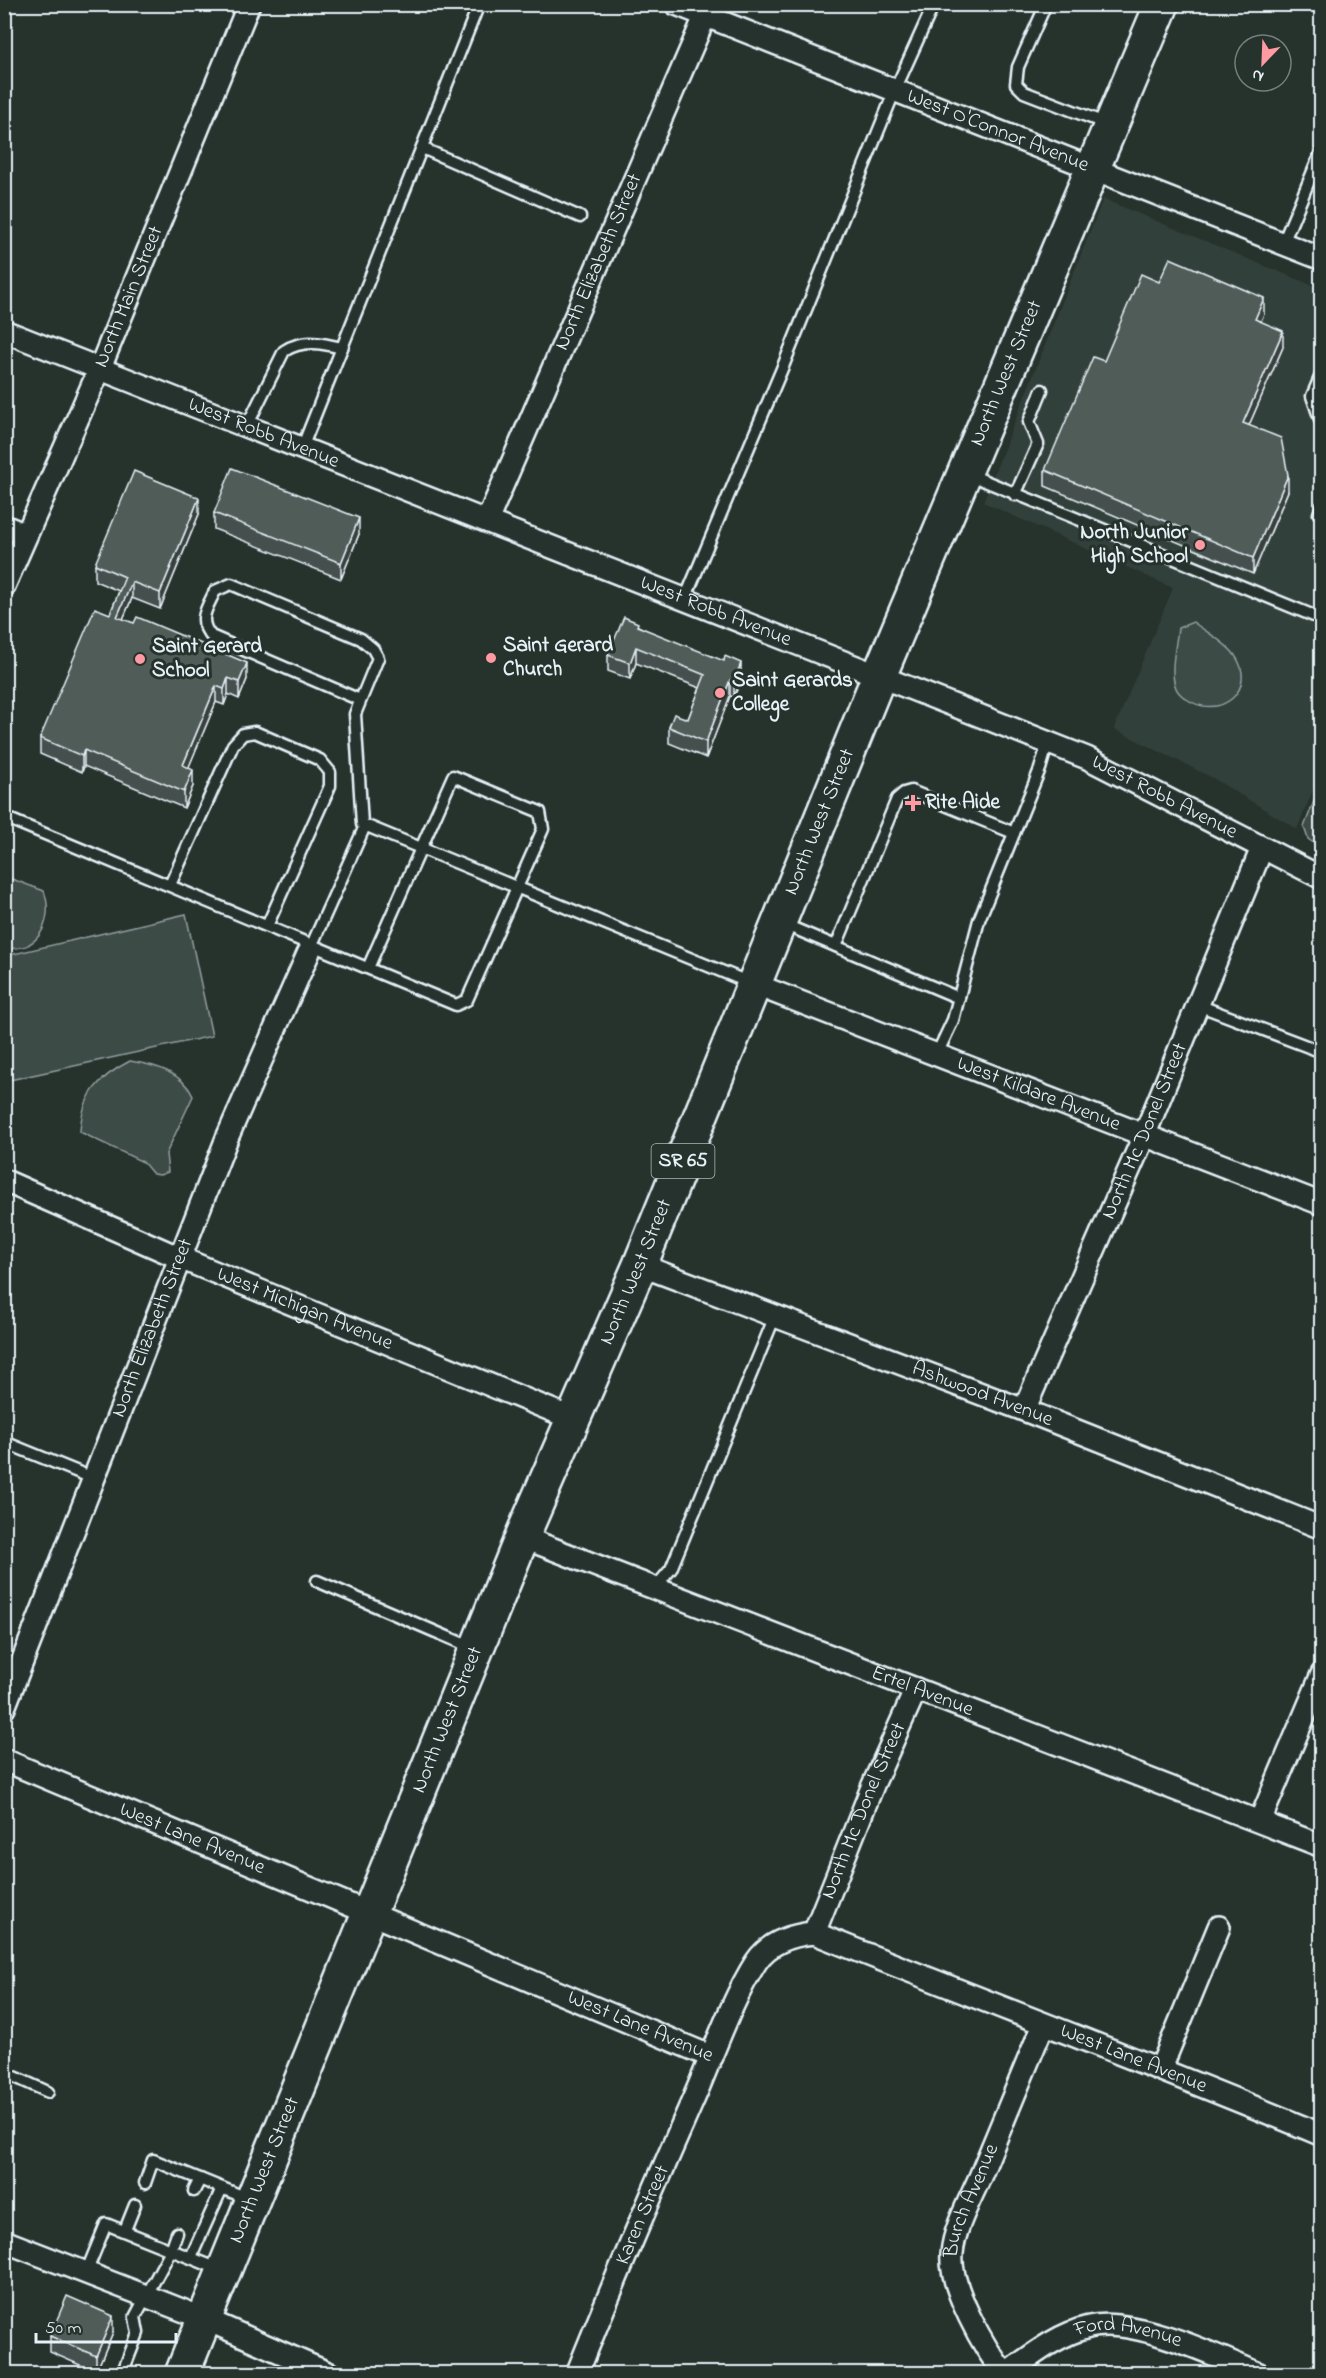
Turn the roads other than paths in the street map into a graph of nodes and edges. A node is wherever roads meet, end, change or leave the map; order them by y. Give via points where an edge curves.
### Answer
1 (249, 4) edge
2 (479, 4) edge
3 (676, 4) edge
4 (934, 4) edge
5 (1046, 4) edge
6 (1162, 4) edge
7 (708, 10) edge
8 (895, 90) junction
9 (1112, 126) junction
10 (422, 148) junction
11 (1322, 150) edge
12 (1094, 169) junction
13 (580, 218) dead end
14 (1283, 243) junction
15 (1322, 259) edge
16 (4, 331) edge
17 (342, 348) junction
18 (100, 368) junction
19 (1322, 373) edge
20 (1042, 390) dead end
21 (1321, 420) edge
22 (247, 426) junction
23 (302, 448) junction
24 (965, 473) junction
25 (1015, 495) junction
26 (1322, 506) edge
27 (1322, 515) edge
28 (487, 521) junction
29 (4, 526) edge
30 (26, 534) junction
31 (4, 586) edge
32 (685, 599) junction
33 (1322, 615) edge
34 (879, 676) junction
35 (360, 700) junction
36 (1048, 742) junction
37 (4, 817) edge
38 (365, 826) junction
39 (1014, 833) junction
40 (1262, 848) junction
41 (422, 849) junction
42 (1322, 878) edge
43 (170, 885) junction
44 (516, 887) junction
45 (781, 923) junction
46 (267, 926) junction
47 (836, 946) junction
48 (310, 948) junction
49 (368, 968) junction
50 (756, 985) junction
51 (959, 998) junction
52 (1198, 1005) junction
53 (1322, 1052) edge
54 (936, 1056) junction
55 (1144, 1136) junction
56 (5, 1181) edge
57 (1322, 1204) edge
58 (180, 1258) junction
59 (640, 1265) junction
60 (775, 1316) junction
61 (1024, 1410) junction
62 (573, 1419) junction
63 (4, 1442) edge
64 (95, 1479) junction
65 (1322, 1528) edge
66 (522, 1537) junction
67 (317, 1581) dead end
68 (655, 1588) junction
69 (476, 1650) junction
70 (1322, 1674) edge
71 (916, 1689) junction
72 (4, 1708) edge
73 (4, 1760) edge
74 (1260, 1821) junction
75 (1322, 1846) edge
76 (369, 1911) junction
77 (1219, 1927) dead end
78 (814, 1933) junction
79 (1043, 2025) junction
80 (712, 2057) junction
81 (1161, 2068) junction
82 (4, 2072) edge
83 (48, 2092) dead end
84 (1322, 2135) edge
85 (200, 2179) junction
86 (145, 2182) dead end
87 (222, 2188) junction
88 (194, 2192) dead end
89 (252, 2200) junction
90 (135, 2205) dead end
91 (125, 2230) junction
92 (177, 2233) dead end
93 (8, 2245) edge
94 (171, 2250) junction
95 (191, 2257) junction
96 (224, 2271) junction
97 (86, 2273) junction
98 (145, 2296) junction
99 (205, 2319) junction
100 (122, 2373) edge
101 (182, 2373) edge
102 (330, 2373) edge
103 (577, 2373) edge
104 (1005, 2373) edge
105 (1259, 2373) edge

1 - 18 street, North Main Street
2 - 10 lane
3 - 7 street, West O'Connor Avenue
4 - 8 lane
5 - 9 lane via 1018,67 1016,84 1024,92
6 - 9 main road, North West Street / SR 65
7 - 8 street, West O'Connor Avenue
7 - 28 street, North Elizabeth Street
8 - 12 street, West O'Connor Avenue
8 - 32 lane
9 - 12 main road, North West Street / SR 65
10 - 13 lane
10 - 17 lane
11 - 14 lane
12 - 14 street, West O'Connor Avenue
12 - 24 main road, North West Street / SR 65
14 - 15 street, West O'Connor Avenue
16 - 18 street, West Robb Avenue
17 - 22 lane via 308,343 284,351
17 - 23 lane
18 - 22 street, West Robb Avenue
18 - 30 street, North Main Street
19 - 21 lane via 1312,396
20 - 25 lane via 1029,422 1038,444
22 - 23 street, West Robb Avenue
23 - 28 street, West Robb Avenue
24 - 25 lane
24 - 34 main road, North West Street / SR 65
25 - 33 lane via 1235,586 1314,616
26 - 27 lane via 1318,514
28 - 32 street, West Robb Avenue
29 - 30 street
30 - 31 street, North Main Street
32 - 34 street, West Robb Avenue
34 - 36 street, West Robb Avenue
34 - 45 main road, North West Street / SR 65
35 - 35 lane via 378,658 373,648 361,639 231,584 215,591 202,620 211,636
35 - 38 lane via 355,714
36 - 39 lane
36 - 40 street, West Robb Avenue via 1127,776
37 - 43 lane
38 - 41 lane
38 - 48 lane
39 - 47 lane via 911,791 904,793 897,799
39 - 51 lane via 980,920
40 - 42 street, West Robb Avenue
40 - 52 street, North Mc Donel Street
41 - 44 lane
41 - 44 lane via 453,776 540,812 543,829
41 - 49 lane
43 - 46 lane
43 - 46 lane via 233,745 243,734 255,732 320,760 330,772 330,786
44 - 49 lane via 468,1000 456,1005
44 - 50 lane
45 - 47 lane
45 - 50 main road, North West Street / SR 65
46 - 48 lane
47 - 51 lane
48 - 49 lane
48 - 58 street, North Elizabeth Street via 227,1138
50 - 54 street, West Kildare Avenue
50 - 59 main road, North West Street / SR 65
51 - 54 lane
52 - 53 lane
52 - 55 street, North Mc Donel Street
54 - 55 street, West Kildare Avenue
55 - 57 street, West Kildare Avenue
55 - 61 street, North Mc Donel Street
56 - 58 street, West Michigan Avenue
58 - 62 street, West Michigan Avenue
58 - 64 street, North Elizabeth Street
59 - 60 street, Ashwood Avenue
59 - 62 main road, North West Street / SR 65
60 - 61 street, Ashwood Avenue
60 - 68 lane via 671,1569
61 - 65 street, Ashwood Avenue
62 - 66 main road, North West Street / SR 65
63 - 64 lane
64 - 72 street, North Elizabeth Street
66 - 68 street, Ertel Avenue
66 - 69 main road, North West Street / SR 65
67 - 69 lane
68 - 71 street, Ertel Avenue
69 - 76 main road, North West Street / SR 65
70 - 74 street
71 - 74 street, Ertel Avenue
71 - 78 street, North Mc Donel Street
73 - 76 street, West Lane Avenue
74 - 75 street, Ertel Avenue
76 - 80 street, West Lane Avenue
76 - 89 main road, North West Street / SR 65
77 - 81 street
78 - 79 street, West Lane Avenue
78 - 80 street, West Lane Avenue via 785,1938 769,1947 756,1962
79 - 81 street, West Lane Avenue
79 - 104 street, Burch Avenue via 969,2203 952,2255 970,2317
80 - 103 street, Karen Street
81 - 84 street, West Lane Avenue
82 - 83 lane
85 - 86 lane via 153,2160
85 - 87 lane
85 - 88 lane
87 - 89 lane
87 - 95 lane
89 - 96 main road, North West Street / SR 65
90 - 91 lane
91 - 94 lane
91 - 97 lane via 106,2224
92 - 94 lane
93 - 97 street
94 - 95 lane
94 - 98 lane
95 - 96 lane
96 - 99 main road, North West Street / SR 65
97 - 98 street
98 - 99 street
98 - 100 lane via 135,2317 138,2333
99 - 101 main road, North West Street / SR 65
99 - 102 street
104 - 105 street, Ford Avenue via 1066,2335 1090,2326 1117,2325 1153,2333

